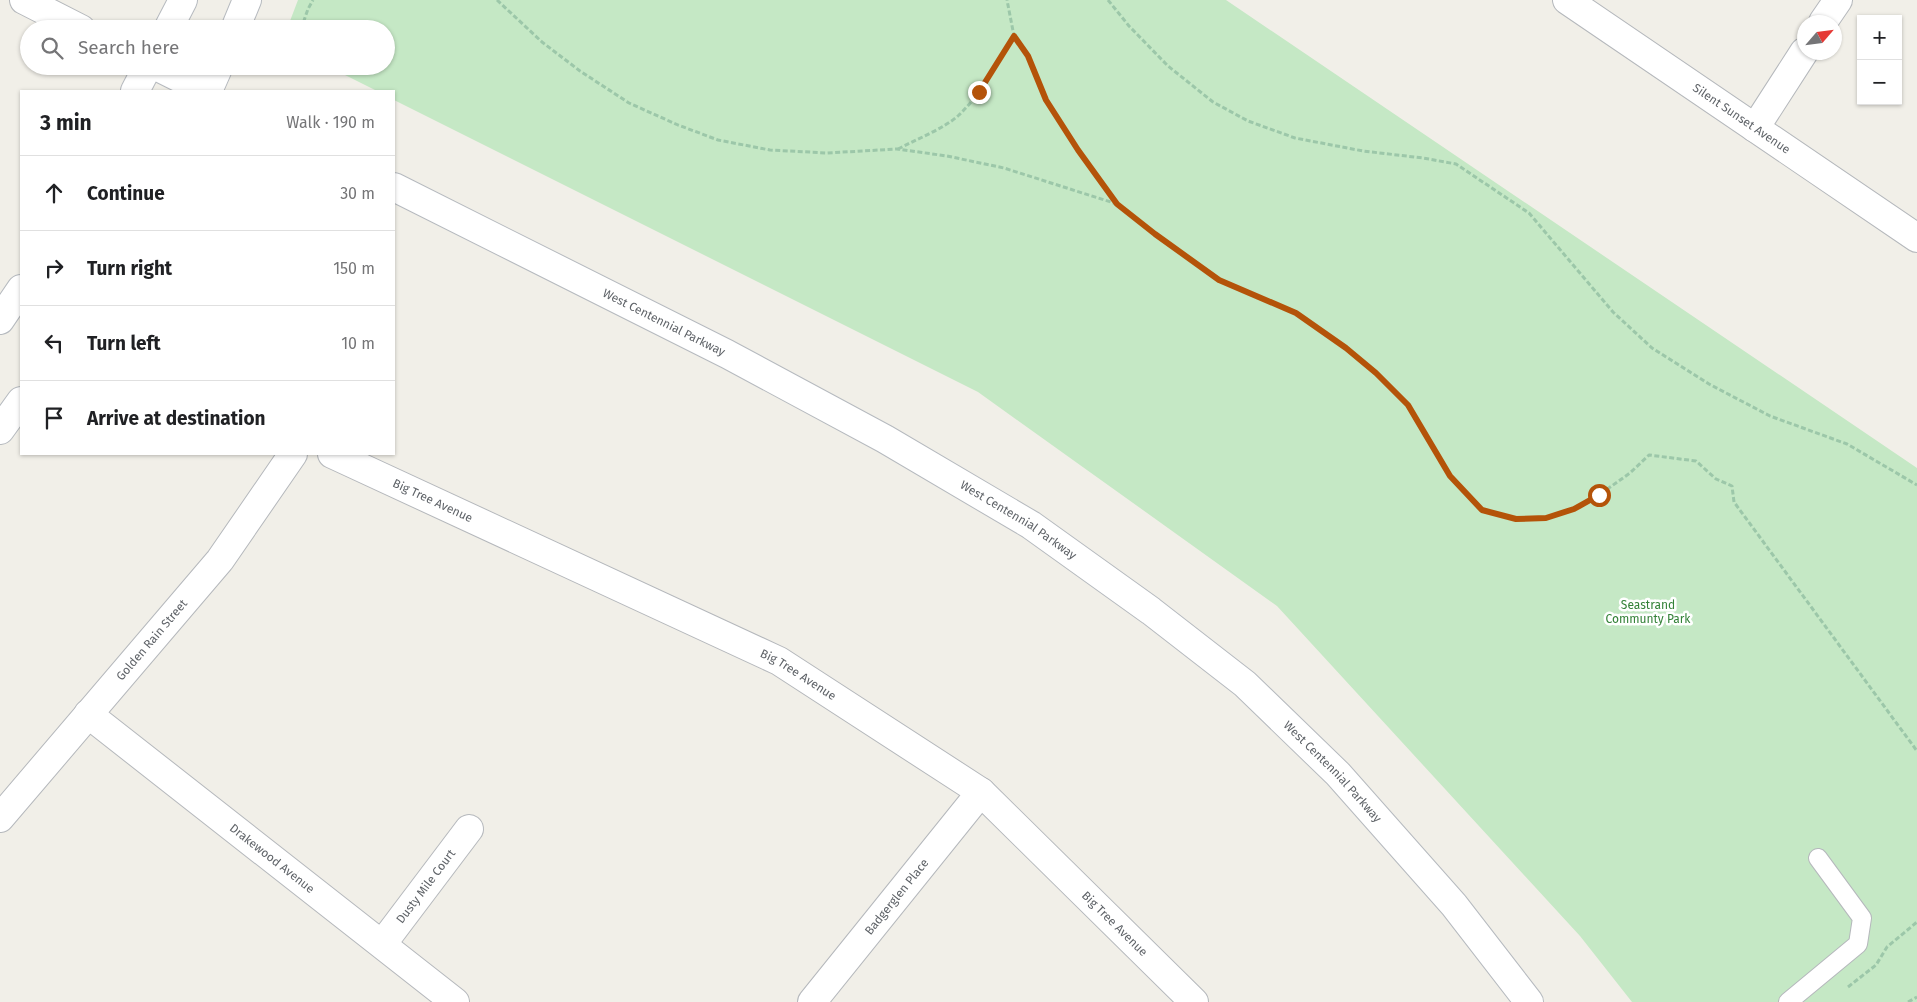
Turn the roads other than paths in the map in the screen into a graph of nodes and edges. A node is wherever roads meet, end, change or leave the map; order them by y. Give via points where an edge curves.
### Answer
1 (24, 0) edge
2 (183, 0) edge
3 (247, 0) edge
4 (1567, 0) edge
5 (1838, 0) edge
6 (1828, 15) edge
7 (63, 20) edge
8 (173, 20) edge
9 (239, 20) edge
10 (1799, 60) edge
11 (143, 75) edge
12 (174, 75) edge
13 (214, 75) edge
14 (136, 90) edge
15 (205, 90) edge
16 (207, 90) edge
17 (1755, 128) junction
18 (395, 188) edge
19 (1917, 238) edge
20 (20, 290) edge
21 (0, 320) edge
22 (20, 402) edge
23 (0, 430) edge
24 (292, 455) edge
25 (334, 455) edge
26 (88, 714) junction
27 (980, 792) junction
28 (0, 818) edge
29 (469, 829) dead end
30 (1818, 858) dead end
31 (383, 944) junction
32 (455, 1002) edge
33 (812, 1002) edge
34 (1194, 1002) edge
35 (1529, 1002) edge
36 (1788, 1002) edge

1 - 7 street
2 - 8 street
3 - 9 street
4 - 17 street, Silent Sunset Avenue
5 - 6 street
10 - 17 street
11 - 14 street
12 - 15 street
13 - 16 street
17 - 19 street, Silent Sunset Avenue
18 - 35 street, West Centennial Parkway via 727,354 885,439 1031,525 1151,611 1245,684 1338,774 1454,905
20 - 21 street
22 - 23 street
24 - 26 street, Golden Rain Street via 220,560
25 - 27 street, Big Tree Avenue via 779,661
26 - 28 street, Golden Rain Street
26 - 31 street, Drakewood Avenue
27 - 33 street, Badgerglen Place
27 - 34 street, Big Tree Avenue
29 - 31 street, Dusty Mile Court
30 - 36 lane via 1862,918 1858,944
31 - 32 street, Drakewood Avenue

